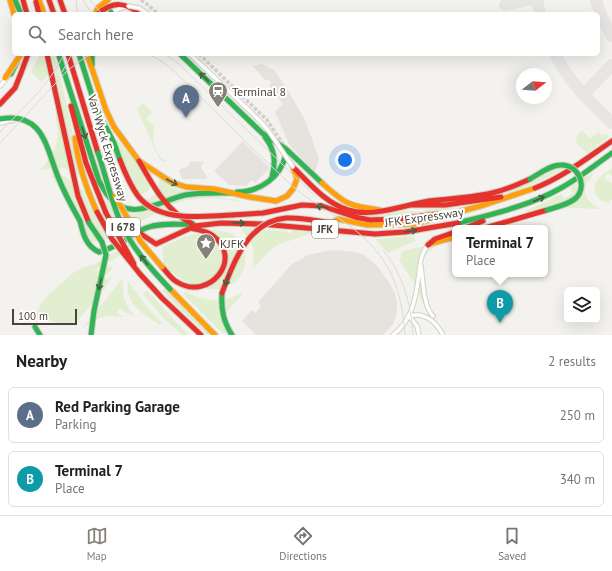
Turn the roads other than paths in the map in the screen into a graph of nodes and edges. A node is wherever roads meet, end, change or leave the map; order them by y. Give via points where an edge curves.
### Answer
1 (10, 0) edge
2 (15, 0) edge
3 (23, 0) edge
4 (36, 0) edge
5 (39, 0) edge
6 (49, 0) edge
7 (60, 0) edge
8 (108, 0) edge
9 (13, 12) edge
10 (20, 12) edge
11 (26, 12) edge
12 (39, 12) edge
13 (43, 12) edge
14 (53, 12) edge
15 (64, 12) edge
16 (96, 12) edge
17 (100, 12) edge
18 (113, 12) edge
19 (137, 12) edge
20 (145, 12) edge
21 (19, 56) edge
22 (19, 56) edge
23 (27, 56) edge
24 (48, 56) edge
25 (59, 56) edge
26 (59, 56) edge
27 (69, 56) edge
28 (80, 56) edge
29 (88, 56) edge
30 (92, 56) edge
31 (182, 56) edge
32 (192, 56) edge
33 (92, 70) junction
34 (21, 73) junction
35 (11, 74) junction
36 (5, 78) joint
37 (0, 85) edge
38 (0, 104) edge
39 (0, 119) edge
40 (18, 120) junction
41 (0, 123) edge
42 (75, 125) junction
43 (262, 133) junction
44 (612, 141) edge
45 (283, 144) tunnel mouth
46 (284, 151) junction
47 (612, 153) edge
48 (139, 162) junction
49 (293, 167) junction
50 (271, 178) junction
51 (107, 181) junction
52 (231, 193) junction
53 (520, 194) junction
54 (411, 206) junction
55 (484, 206) junction
56 (379, 210) junction
57 (503, 212) junction
58 (332, 223) junction
59 (414, 224) junction
60 (452, 225) edge
61 (453, 225) edge
62 (472, 225) edge
63 (495, 225) edge
64 (192, 226) junction
65 (138, 232) junction
66 (452, 233) edge
67 (452, 238) edge
68 (428, 245) junction
69 (421, 260) junction
70 (140, 274) junction
71 (175, 294) junction
72 (409, 316) junction
73 (433, 316) dead end
74 (35, 327) dead end
75 (401, 328) junction
76 (40, 335) edge
77 (91, 335) edge
78 (201, 335) edge
79 (211, 335) edge
80 (215, 335) edge
81 (232, 335) edge
82 (393, 335) edge
83 (398, 335) edge
84 (419, 335) edge
85 (443, 335) edge

1 - 9 main road
2 - 10 main road
3 - 11 main road
4 - 12 main road
5 - 13 main road
6 - 14 main road
7 - 15 main road
8 - 16 main road
17 - 19 main road via 106,6 117,3 128,5
18 - 20 street, bridge via 131,6
21 - 35 main road
22 - 36 main road, bridge
23 - 34 main road
24 -> 77 main road, bridge via 78,196 106,255
25 - 42 main road, Van Wyck Expressway / I 678
26 -> 52 main road via 99,181 115,204 127,210 139,210 190,194
27 - 51 main road, Van Wyck Expressway / I 678, bridge
55 -> 28 main road, bridge via 379,220 363,219 312,205 258,214 232,215 180,216 156,210 132,189 114,143 96,108
29 - 33 main road
30 - 33 main road
43 -> 31 main road
32 - 46 street, bridge via 263,124
33 - 48 main road via 108,116
34 - 35 main road
34 - 38 main road via 15,88
35 - 37 street
36 - 37 street
39 - 40 main road via 5,117
40 - 41 street
40 - 65 main road via 34,125 40,132 90,248 98,252 107,251
42 - 70 main road, Van Wyck Expressway / I 678, bridge via 88,171 106,213
42 - 70 main road, bridge via 76,150 80,166 97,212 108,233
43 - 46 main road
43 - 50 main road via 272,146 275,158 276,165
44 - 53 main road, JFK Expressway / JFK via 564,174
45 - 46 street
46 - 49 street, bridge
46 - 50 main road via 284,164
46 - 56 main road via 341,200 360,208
57 -> 47 main road, JFK Expressway / JFK via 555,191
48 -> 52 main road via 183,187
48 - 64 main road via 154,189 174,212
49 - 52 main road via 297,179 287,196 276,200
49 - 56 main road via 331,202 348,210 367,213
50 - 52 main road via 256,189
51 - 64 main road, bridge via 138,238 157,262 180,285 204,286 220,275 225,265 225,253 217,240
71 -> 51 main road, Van Wyck Expressway / I 678, bridge via 144,259 128,236
53 - 54 main road via 453,204
53 - 55 main road, JFK Expressway / JFK
54 - 56 main road
54 - 63 main road, bridge via 429,201 494,194 561,165 571,167 580,176 581,189 576,198 568,203
55 - 59 main road, JFK Expressway / JFK
61 -> 57 main road, JFK Expressway / JFK
57 - 62 main road
58 - 59 main road via 378,228
58 - 59 main road, JFK Expressway / JFK via 338,219 368,225
58 -> 81 main road, bridge via 296,218 279,219 270,222 247,239 229,273 222,293 221,309 225,324
64 -> 60 main road, JFK Expressway / JFK via 221,223 261,224 386,234
64 - 65 main road via 155,225
64 - 65 main road, JFK Expressway / JFK via 156,244
66 - 68 main road via 435,239
67 - 68 main road
68 - 69 street via 422,251
69 - 72 street
69 - 73 street via 426,304
70 - 78 main road, Van Wyck Expressway / I 678
71 - 79 main road
71 - 80 main road, Van Wyck Expressway / I 678
72 - 75 street
72 - 84 street via 417,326
72 - 85 street via 421,315 432,321
74 - 76 main road
75 - 82 street
75 - 83 street

